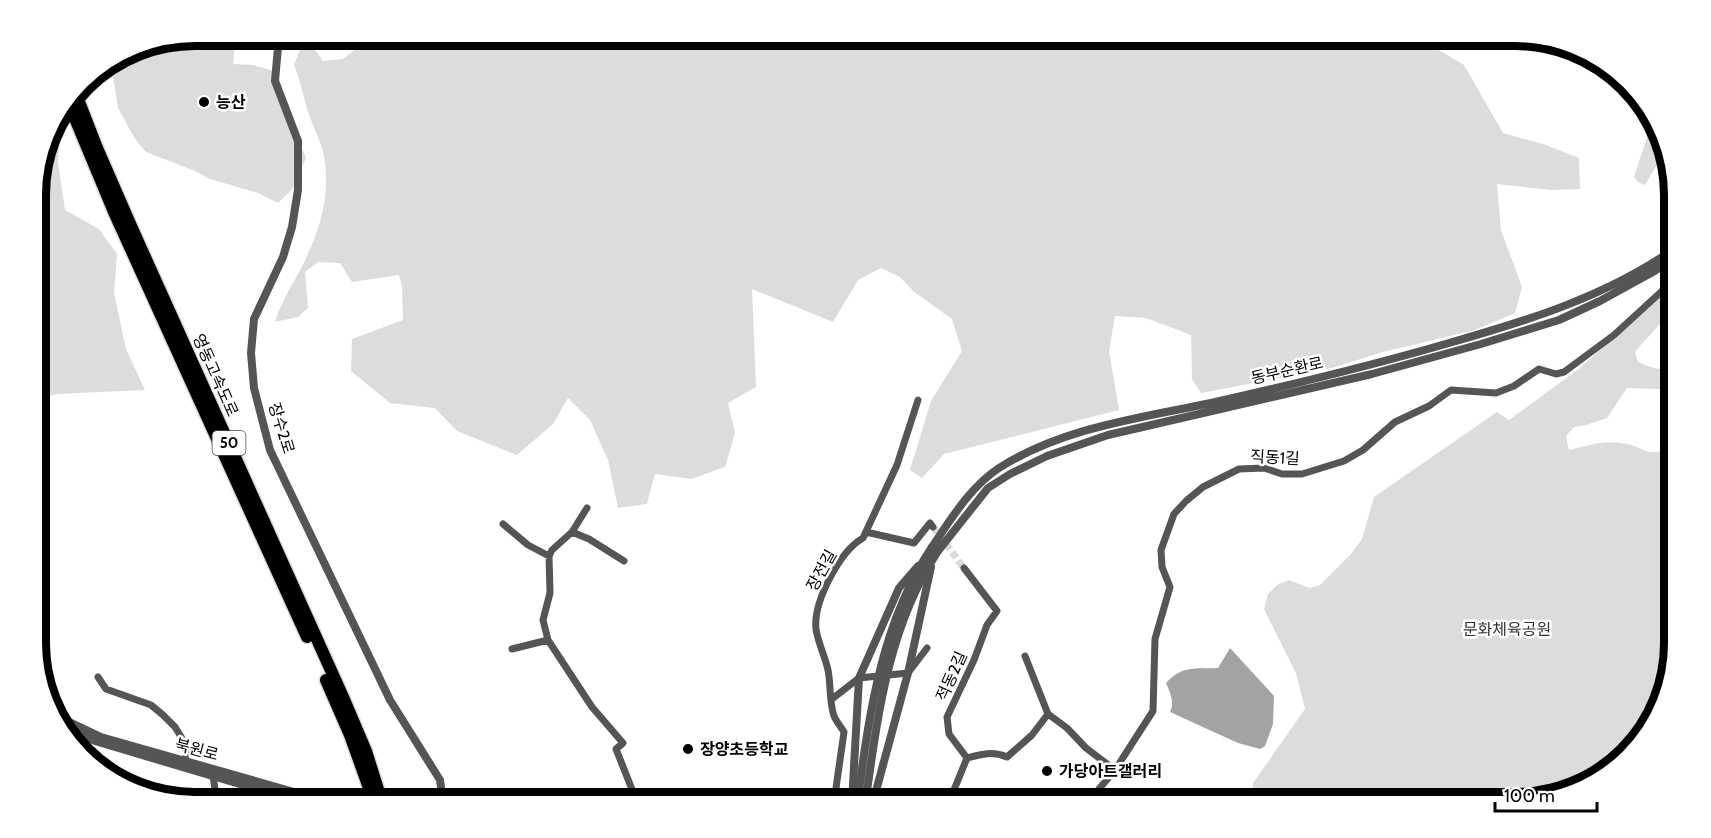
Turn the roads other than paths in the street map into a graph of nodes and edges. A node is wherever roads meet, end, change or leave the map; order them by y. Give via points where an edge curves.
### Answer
1 (278, 46) edge
2 (79, 102) edge
3 (72, 112) edge
4 (1664, 256) edge
5 (1664, 265) edge
6 (1664, 289) edge
7 (918, 400) dead end
8 (587, 507) dead end
9 (503, 524) dead end
10 (933, 527) dead end
11 (572, 532) junction
12 (866, 532) junction
13 (933, 552) junction
14 (549, 556) junction
15 (624, 561) dead end
16 (964, 568) tunnel mouth
17 (548, 640) junction
18 (927, 648) dead end
19 (512, 650) dead end
20 (1025, 656) dead end
21 (908, 673) junction
22 (98, 677) dead end
23 (859, 678) junction
24 (832, 699) junction
25 (1048, 714) junction
26 (70, 722) edge
27 (77, 733) edge
28 (967, 758) junction
29 (184, 761) junction
30 (1115, 770) junction
31 (214, 773) junction
32 (862, 791) edge
33 (863, 791) edge
34 (865, 791) edge
35 (954, 791) edge
36 (1097, 791) edge
37 (216, 792) edge
38 (270, 792) edge
39 (289, 792) edge
40 (374, 792) edge
41 (376, 792) edge
42 (442, 792) edge
43 (633, 792) edge
44 (835, 792) edge

1 - 42 street, 장수2로 via 275,81 298,141 298,190 283,257 254,319 254,388 270,450 390,700 440,780
2 - 41 highway, 영동고속도로 / 50 via 343,696 366,751
3 - 40 highway, 영동고속도로 / 50
4 - 13 street, 동부순환로 via 1603,290 1482,334 1378,364 1074,433 1022,455 979,484
5 - 13 street, 동부순환로 via 1600,301 1548,323 1372,374 1108,435 1047,456 988,488
6 - 30 street, 직동1길 via 1614,335 1564,372 1539,369 1496,393 1451,390 1395,422 1363,450 1344,460 1302,474 1239,469 1203,487 1186,501 1174,514 1161,550 1162,567 1170,587 1155,639 1153,711
7 - 12 street, 장전길 via 897,465
8 - 11 street
9 - 14 street
10 - 12 street via 930,524 914,543
11 - 14 street
11 - 15 street
12 - 24 street, 장전길 via 847,551 817,606 816,630
13 - 21 street
13 - 23 street via 899,588
13 - 33 street, bridge via 908,589 888,636 867,726
14 - 17 street via 550,593 543,620
16 - 28 street, 적동2길 via 997,611 987,625 947,717 949,734
17 - 19 street
17 - 43 street via 592,707 623,743 616,748
18 - 21 street
20 - 25 street
21 - 23 street
21 - 34 street
22 - 29 street via 106,689 151,705 163,715 183,740 187,752
23 - 24 street
23 - 32 street
24 - 44 street, 장전길 via 834,716 844,732
25 - 28 street via 1007,758 998,753
25 - 30 street
26 - 29 street, 북원로 via 94,734
27 - 31 street, 북원로
28 - 35 street
29 - 31 street, 북원로
30 - 36 street, 직동1길
31 - 37 street
31 - 38 street, 북원로
31 - 39 street, 북원로

